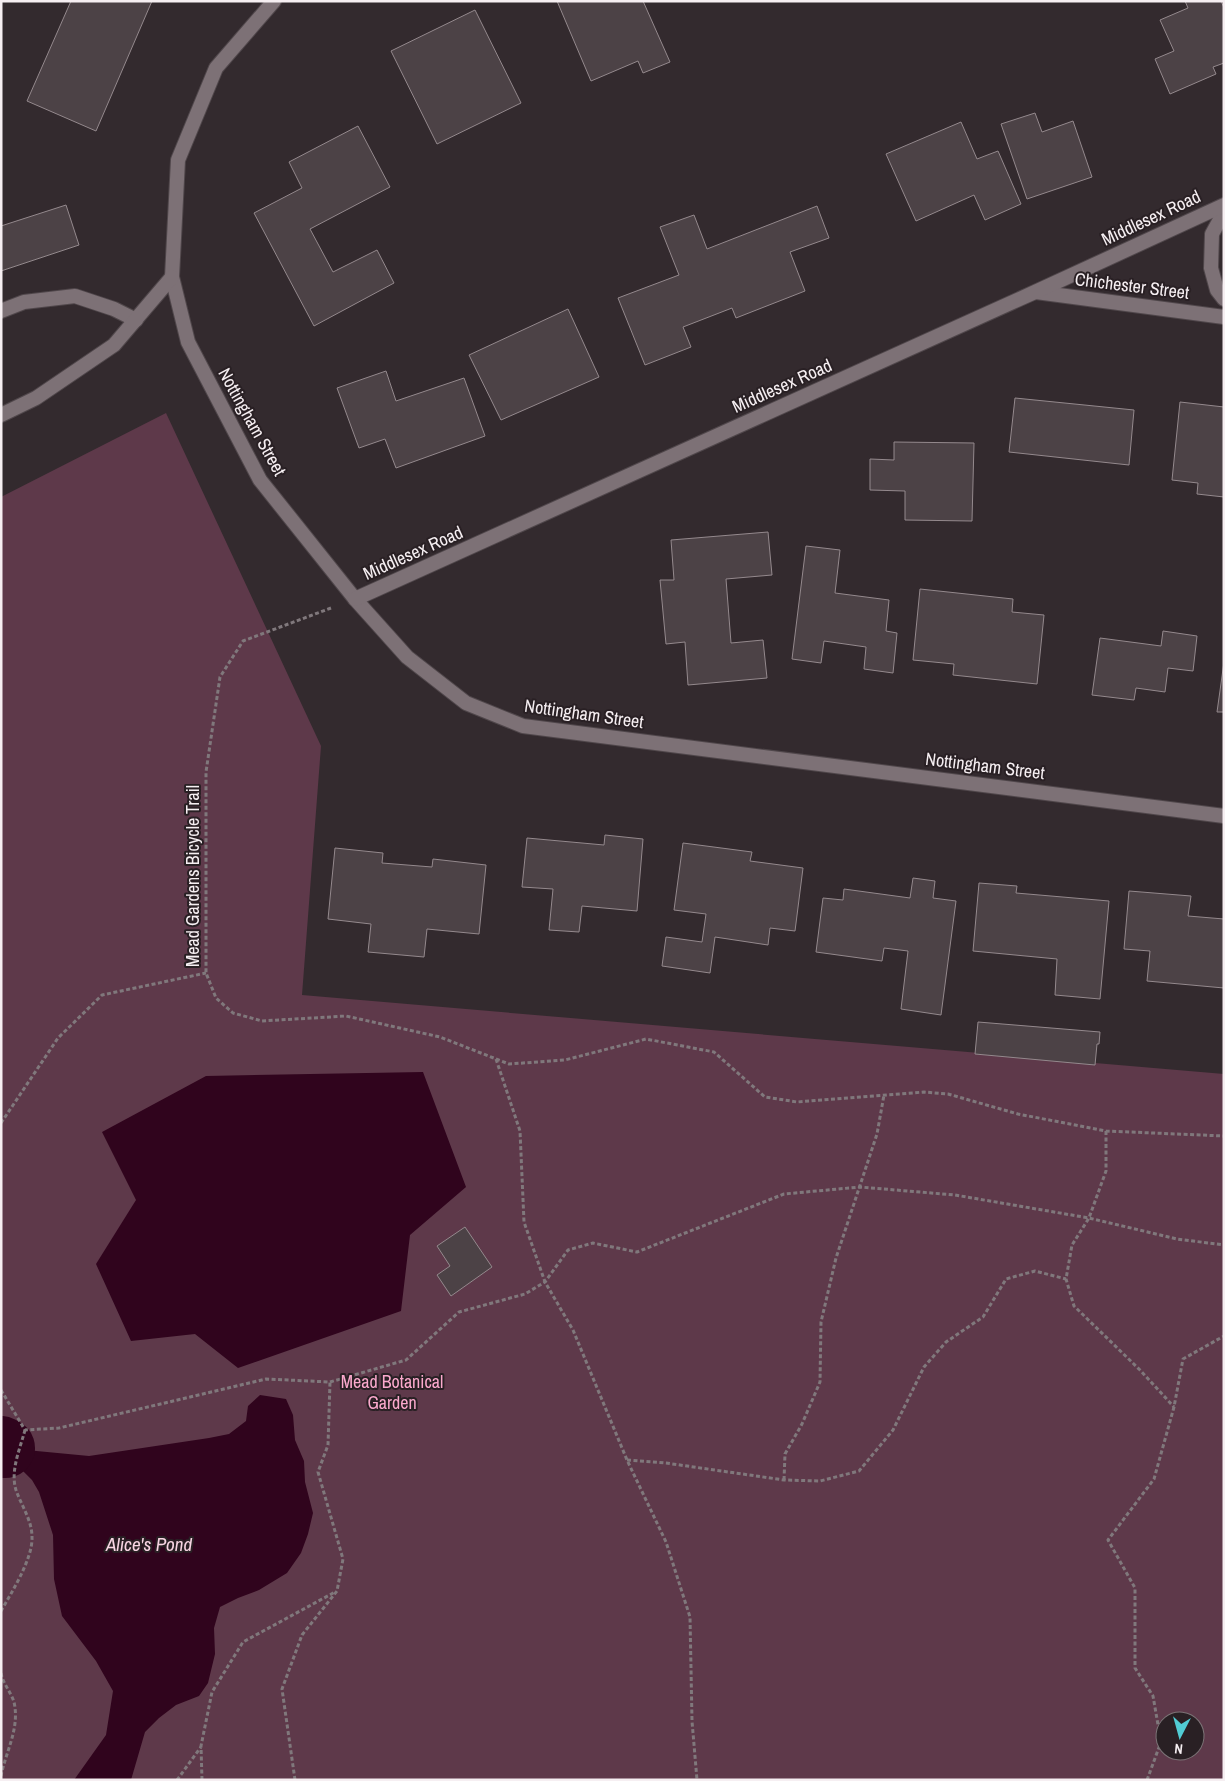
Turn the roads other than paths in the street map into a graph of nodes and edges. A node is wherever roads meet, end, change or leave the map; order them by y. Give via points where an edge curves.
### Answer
1 (274, 1) edge
2 (1224, 205) edge
3 (1224, 212) edge
4 (172, 278) junction
5 (1036, 292) junction
6 (1224, 299) edge
7 (1, 312) edge
8 (1224, 317) edge
9 (136, 320) junction
10 (1, 415) edge
11 (355, 599) junction
12 (1224, 816) edge

1 - 4 street, Nottingham Street via 216,68 178,160
2 - 5 street, Middlesex Road
3 - 6 street via 1212,234 1210,268 1217,290
4 - 9 street
4 - 11 street, Nottingham Street via 188,342 260,480
5 - 8 street, Chichester Street
5 - 11 street, Middlesex Road
7 - 9 street via 24,302 75,296
9 - 10 street via 114,345 36,398
11 - 12 street, Nottingham Street via 406,658 466,703 523,726

